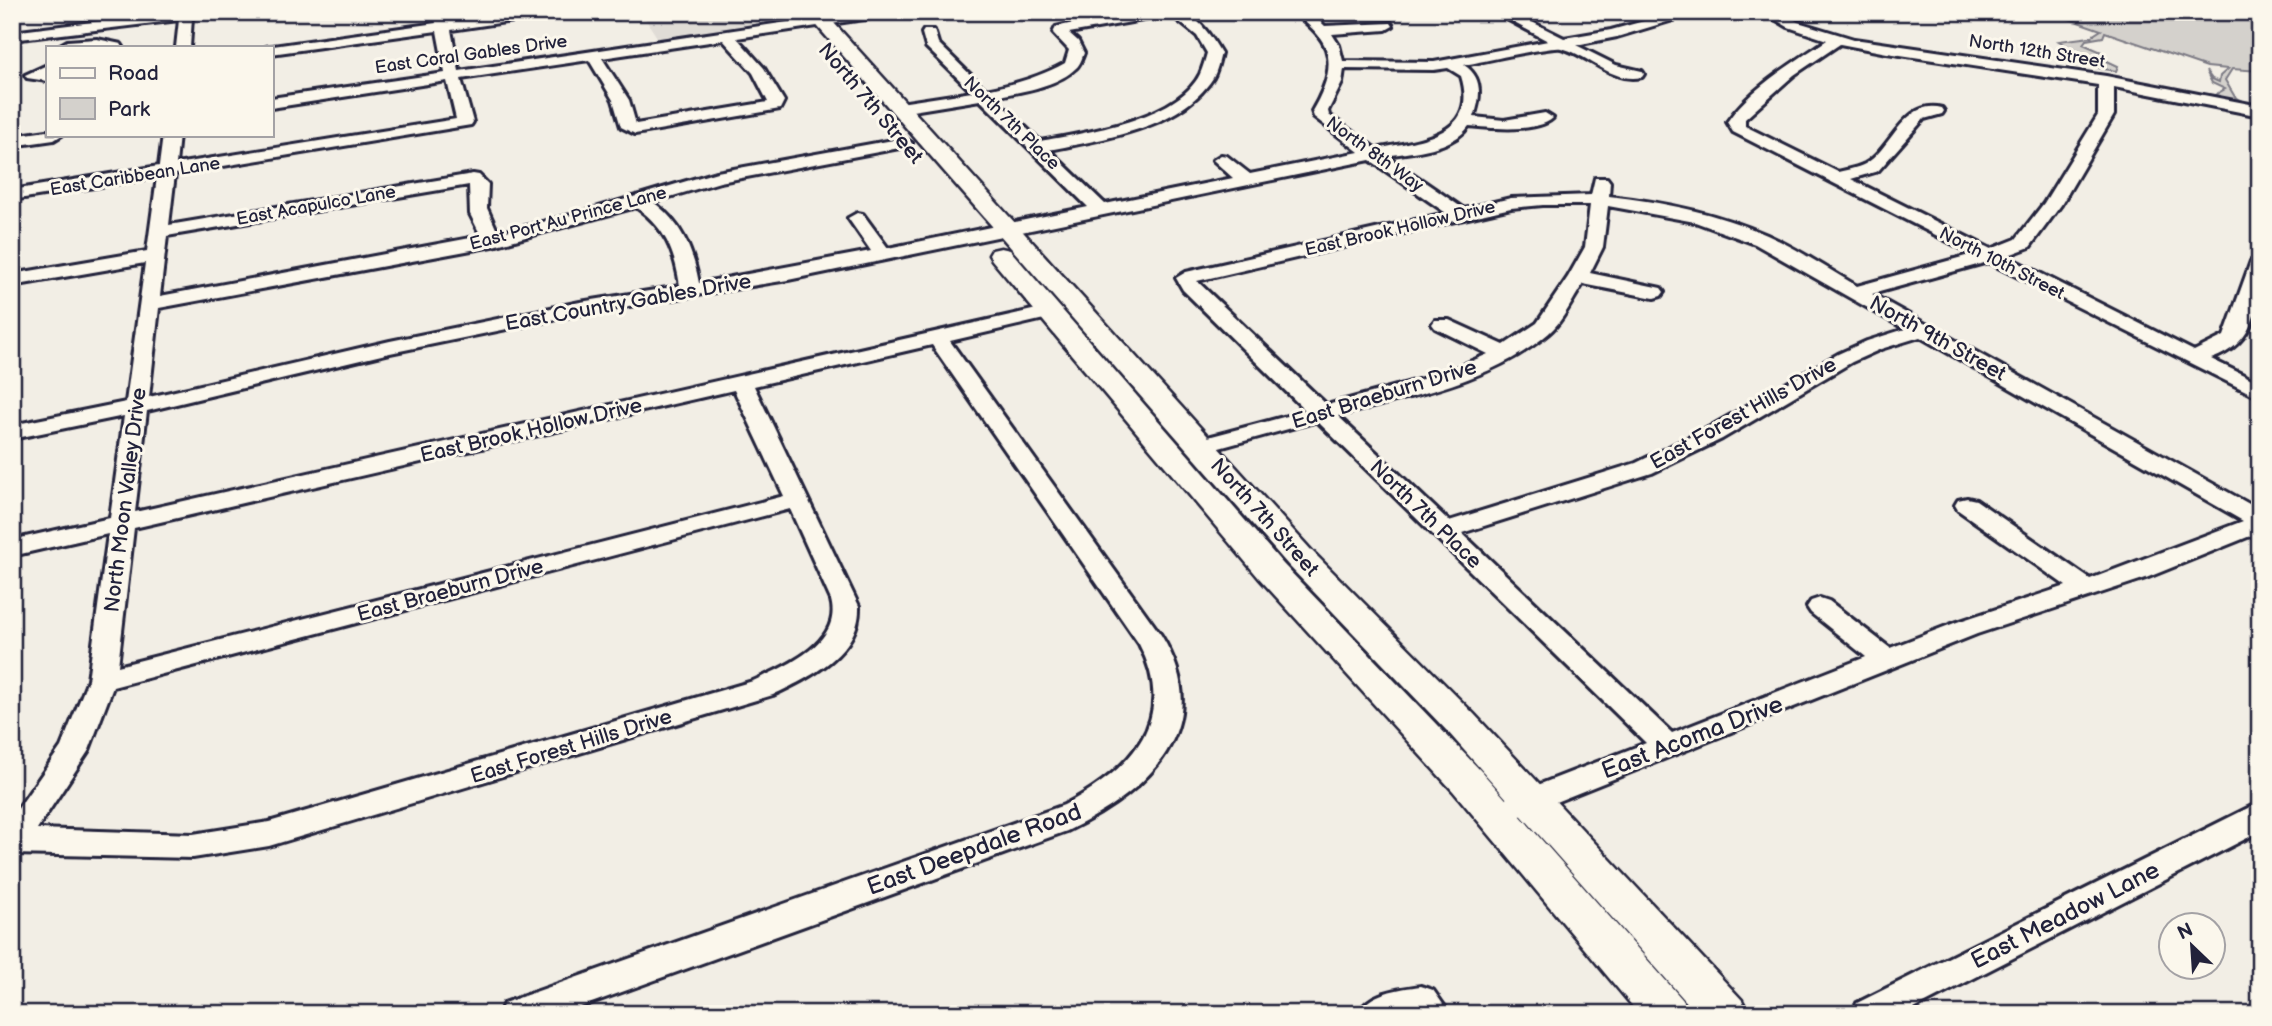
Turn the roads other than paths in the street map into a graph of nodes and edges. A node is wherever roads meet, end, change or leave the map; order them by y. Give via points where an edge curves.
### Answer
1 (208, 12) edge
2 (548, 12) edge
3 (884, 12) edge
4 (1167, 12) edge
5 (1175, 12) edge
6 (1301, 12) edge
7 (1501, 12) edge
8 (1770, 12) edge
9 (1685, 13) edge
10 (186, 14) edge
11 (808, 17) edge
12 (442, 19) edge
13 (1386, 26) dead end
14 (1322, 30) junction
15 (929, 33) dead end
16 (12, 36) edge
17 (48, 36) junction
18 (727, 36) junction
19 (1838, 39) junction
20 (1562, 43) junction
21 (113, 46) edge
22 (183, 46) edge
23 (12, 48) edge
24 (273, 50) edge
25 (593, 55) junction
26 (1450, 63) junction
27 (1338, 65) junction
28 (46, 69) edge
29 (1637, 74) dead end
30 (453, 76) junction
31 (46, 77) edge
32 (2105, 81) junction
33 (982, 94) junction
34 (273, 103) edge
35 (900, 108) junction
36 (1936, 111) dead end
37 (2260, 111) edge
38 (1545, 118) dead end
39 (43, 119) dead end
40 (1464, 121) junction
41 (12, 130) edge
42 (46, 136) edge
43 (172, 136) edge
44 (12, 139) edge
45 (904, 143) junction
46 (1036, 147) junction
47 (1373, 155) junction
48 (1221, 160) dead end
49 (922, 163) dead end
50 (167, 170) junction
51 (1834, 179) junction
52 (1246, 180) junction
53 (1600, 191) junction
54 (948, 193) dead end
55 (12, 195) edge
56 (638, 200) junction
57 (1101, 210) junction
58 (1460, 214) junction
59 (857, 218) dead end
60 (995, 232) junction
61 (494, 240) junction
62 (157, 243) junction
63 (883, 255) junction
64 (1989, 256) junction
65 (2260, 261) edge
66 (1578, 277) junction
67 (1186, 278) joint
68 (12, 280) edge
69 (691, 290) junction
70 (1654, 292) dead end
71 (1856, 292) junction
72 (149, 304) junction
73 (2252, 310) edge
74 (1050, 312) junction
75 (1442, 324) dead end
76 (1923, 330) junction
77 (937, 338) junction
78 (1505, 354) junction
79 (2192, 358) junction
80 (741, 382) junction
81 (2260, 392) edge
82 (137, 406) junction
83 (1323, 414) junction
84 (12, 432) edge
85 (1201, 446) junction
86 (797, 500) junction
87 (1967, 505) dead end
88 (2260, 522) edge
89 (123, 523) junction
90 (1442, 531) junction
91 (12, 548) edge
92 (2087, 589) junction
93 (1819, 607) dead end
94 (1888, 660) junction
95 (102, 680) junction
96 (1669, 747) junction
97 (1514, 807) junction
98 (2260, 814) edge
99 (12, 841) edge
100 (1427, 1007) edge
101 (517, 1014) edge
102 (1376, 1014) edge
103 (1667, 1014) edge
104 (1726, 1014) edge
105 (1870, 1014) edge

1 - 10 street
2 - 12 street
3 - 11 street, East Coral Gables Drive
4 - 33 street via 1060,30 1077,53 1069,67 1036,84
5 - 46 street via 1203,34 1213,53 1212,68 1201,85 1181,102 1147,119
6 - 14 street
7 - 20 street
8 - 19 street, North 12th Street via 1788,23
9 - 20 street
10 - 17 street
10 - 22 street
11 - 18 street, East Coral Gables Drive
11 - 35 main road, North 7th Street
11 - 45 main road, North 7th Street
12 - 24 street
12 - 30 street
13 - 14 street
14 - 27 street via 1332,43
15 - 33 street, North 7th Place via 931,44
16 - 17 street
17 - 21 street via 63,45
17 - 23 street
18 - 25 street, East Coral Gables Drive
18 - 25 street via 766,82 774,106 635,129 629,127 621,100
19 - 32 street, North 12th Street
19 - 51 street, North 10th Street via 1789,72 1735,122 1744,133
20 - 26 street
20 - 29 street via 1611,68
25 - 30 street, East Coral Gables Drive
26 - 27 street
26 - 40 street via 1470,78
27 - 47 street, North 8th Way via 1335,84 1320,111 1322,117
28 - 31 street via 32,75
30 - 34 street, East Coral Gables Drive
30 - 50 street, East Caribbean Lane via 465,122
32 - 37 street, North 12th Street
32 - 64 street via 2106,115 2052,205 2023,243
33 - 35 street
33 - 46 street, North 7th Place
35 - 60 main road, North 7th Street
36 - 51 street via 1918,116 1872,167
38 - 40 street via 1504,125
39 - 41 street
40 - 47 street, East Country Gables Drive via 1444,139
41 - 44 street
42 - 44 street
43 - 50 street, North Moon Valley Drive
45 - 49 main road, North 7th Street
45 - 56 street, East Port Au Prince Lane via 717,177
46 - 57 street, North 7th Place
47 - 52 street, East Country Gables Drive
47 - 58 street, North 8th Way
48 - 52 street
50 - 55 street, East Caribbean Lane
50 - 62 street, North Moon Valley Drive
51 - 64 street, North 10th Street
52 - 57 street, East Country Gables Drive
53 - 58 street, East Brook Hollow Drive
53 - 66 street, East Braeburn Drive via 1594,247
53 - 71 street, North 9th Street via 1731,227
54 - 60 main road, North 7th Street
56 - 61 street, East Port Au Prince Lane
56 - 69 street via 677,237
57 - 60 street, East Country Gables Drive
58 - 67 street, East Brook Hollow Drive
59 - 63 street
60 - 63 street, East Country Gables Drive
60 - 74 main road, North 7th Street
60 - 85 main road, North 7th Street
61 - 62 street, East Acapulco Lane via 480,218 479,184 472,180
61 - 72 street, East Port Au Prince Lane
62 - 68 street, East Acapulco Lane
62 - 72 street, North Moon Valley Drive
63 - 69 street, East Country Gables Drive
64 - 71 street
64 - 79 street, North 10th Street
65 - 73 street
66 - 70 street
66 - 78 street, East Braeburn Drive via 1544,327
67 - 83 street, North 7th Place
69 - 82 street, East Country Gables Drive via 403,344
71 - 76 street, North 9th Street
72 - 82 street, North Moon Valley Drive
73 - 79 street via 2232,340
74 - 77 street, East Brook Hollow Drive
74 - 97 main road, North 7th Street via 1271,571 1391,697
75 - 78 street
76 - 88 street, North 9th Street
76 - 90 street, East Forest Hills Drive via 1845,358 1714,434 1644,468
77 - 80 street, East Brook Hollow Drive
77 - 101 street, East Deepdale Road via 1151,641 1167,673 1168,699 1164,727 1152,754 1098,803 1056,822
78 - 83 street, East Braeburn Drive via 1452,378
79 - 81 street, North 10th Street
80 - 86 street, East Forest Hills Drive
80 - 89 street, East Brook Hollow Drive
82 - 84 street, East Country Gables Drive
82 - 89 street, North Moon Valley Drive
83 - 85 street, East Braeburn Drive
83 - 90 street, North 7th Place
85 - 97 main road, North 7th Street
86 - 95 street, East Braeburn Drive
86 - 99 street, East Forest Hills Drive via 846,611 838,635 823,655 763,688 231,842 181,846
87 - 92 street
88 - 92 street, East Acoma Drive
89 - 91 street, East Brook Hollow Drive
89 - 95 street, North Moon Valley Drive
90 - 96 street, North 7th Place
92 - 94 street, East Acoma Drive via 1967,628
93 - 94 street
94 - 96 street, East Acoma Drive
95 - 99 street, North Moon Valley Drive via 74,750
96 - 97 street, East Acoma Drive
97 - 103 main road, North 7th Street
97 - 104 main road, North 7th Street
98 - 105 street, East Meadow Lane
100 - 102 street via 1395,1005

